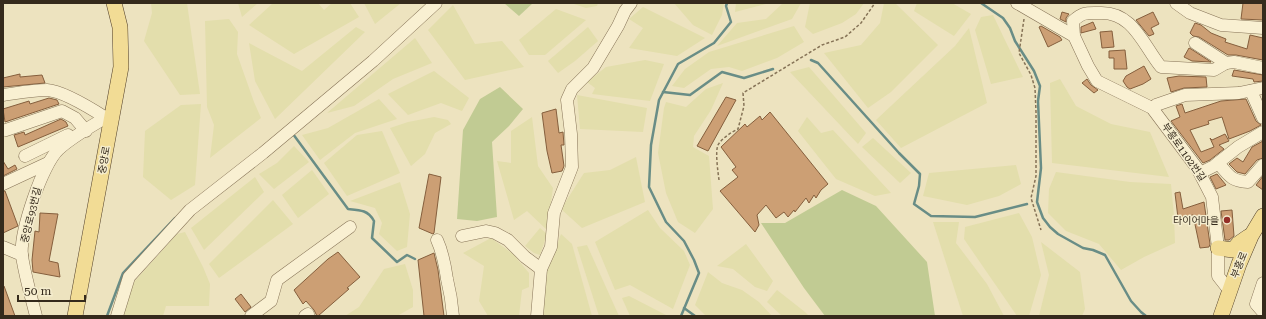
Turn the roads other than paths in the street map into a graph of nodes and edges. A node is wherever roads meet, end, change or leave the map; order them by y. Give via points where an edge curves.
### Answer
1 (114, 3) edge
2 (436, 3) edge
3 (631, 3) edge
4 (1176, 3) edge
5 (1022, 5) edge
6 (1263, 28) edge
7 (1074, 36) junction
8 (1195, 43) dead end
9 (1226, 63) junction
10 (1263, 68) edge
11 (1257, 90) edge
12 (3, 95) edge
13 (1152, 108) junction
14 (109, 115) junction
15 (1263, 118) edge
16 (85, 129) junction
17 (6, 130) dead end
18 (1263, 132) edge
19 (50, 154) junction
20 (25, 156) dead end
21 (1218, 163) junction
22 (1263, 165) edge
23 (1200, 173) junction
24 (3, 184) edge
25 (1263, 216) edge
26 (350, 227) dead end
27 (462, 236) dead end
28 (1251, 236) junction
29 (437, 240) dead end
30 (3, 247) edge
31 (1218, 248) junction
32 (22, 255) junction
33 (541, 269) junction
34 (1263, 283) edge
35 (1229, 290) junction
36 (1263, 312) edge
37 (36, 316) edge
38 (75, 316) edge
39 (117, 316) edge
40 (251, 316) edge
41 (453, 316) edge
42 (537, 316) edge
43 (1220, 316) edge

1 - 14 main road, 중앙로 via 120,27 121,67
2 - 39 street via 373,61 190,210 129,277
3 - 33 street via 593,68 572,89 567,100 572,167 554,213 550,247
4 - 6 street via 1221,25
5 - 7 street
7 - 9 street via 1073,21 1081,14 1109,12 1124,19 1139,34 1150,55 1161,68 1214,70
7 - 13 street, 부흥로1102번길 via 1097,81
8 - 9 street
9 - 10 street via 1234,62
11 - 13 street via 1185,95
11 - 15 street
12 - 14 street via 48,90
13 - 23 street, 부흥로1102번길
14 - 16 street, 중앙로93번길
14 - 38 main road, 중앙로
16 - 17 street via 75,118 62,111
16 - 19 street, 중앙로93번길
18 - 21 street
19 - 20 street
19 - 24 street
19 - 32 street, 중앙로93번길 via 34,195 23,238
21 - 22 street via 1229,177 1241,182 1248,182
21 - 23 street
23 - 31 street, 부흥로1102번길 via 1212,197
25 - 28 main road, 부흥로
26 - 40 street via 277,280 271,301
27 - 33 street via 486,231 495,233 508,240
28 - 31 main road via 1233,250
28 - 35 main road, 부흥로
29 - 41 street via 445,262
30 - 32 street, 중앙로93번길
31 - 35 street, 부흥로1102번길 via 1218,276
32 - 37 street, 중앙로93번길
33 - 42 street
34 - 36 street via 1256,304
35 - 43 main road, 부흥로

